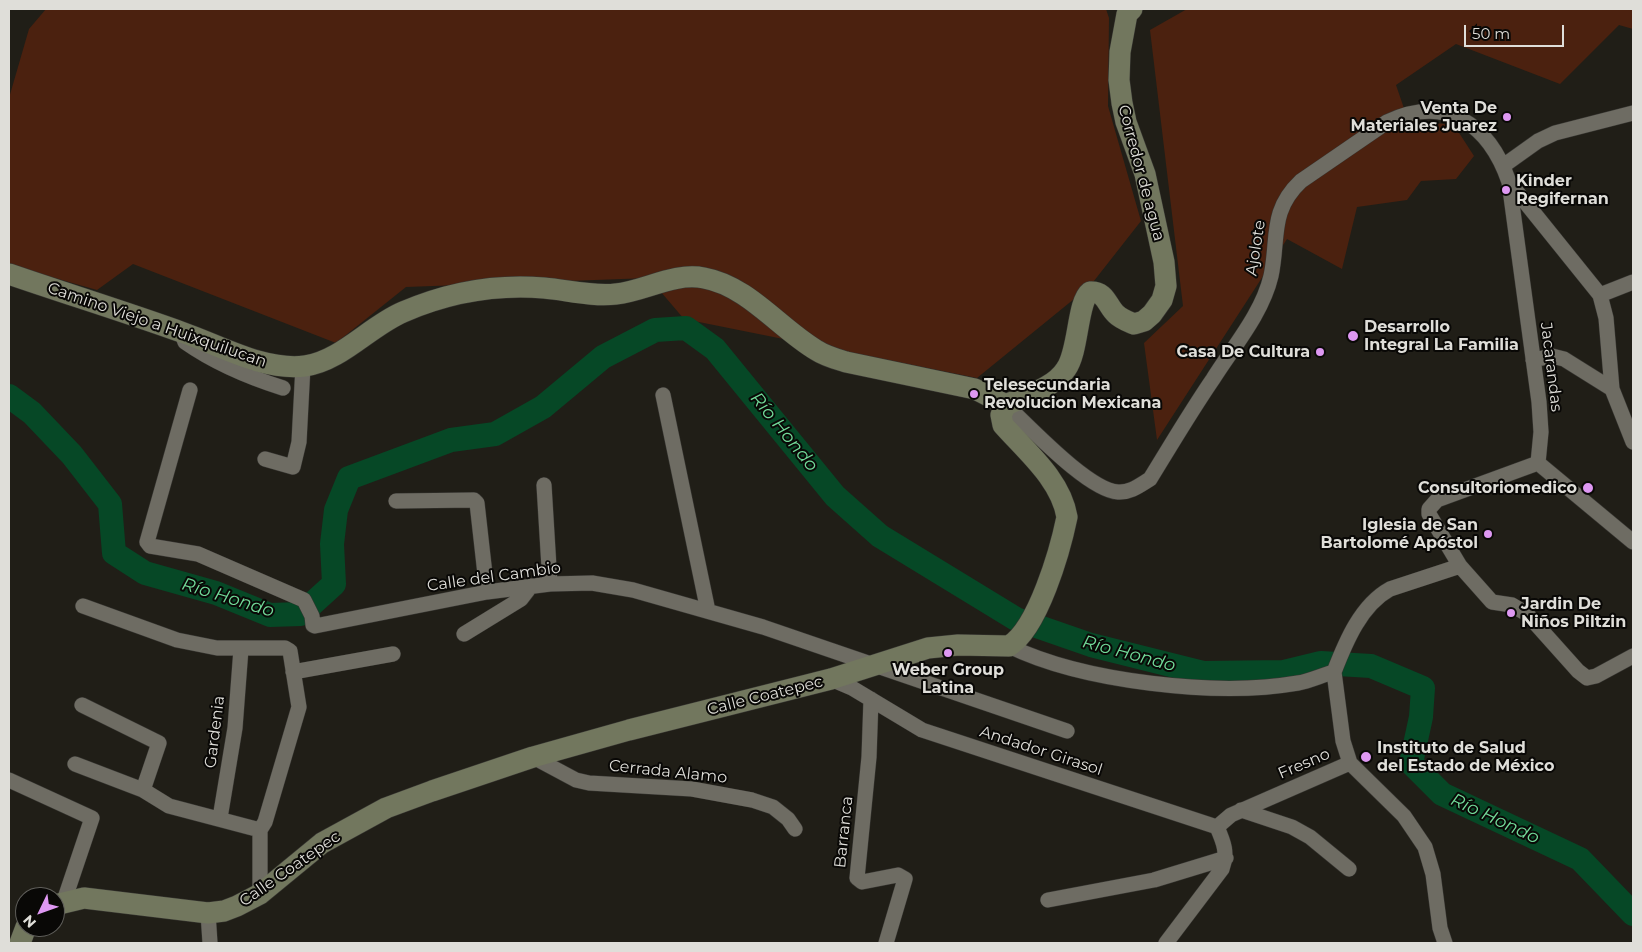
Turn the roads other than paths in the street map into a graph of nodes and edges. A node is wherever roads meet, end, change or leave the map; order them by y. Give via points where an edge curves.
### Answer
1 (1132, 9) edge
2 (1633, 113) edge
3 (1504, 166) junction
4 (1509, 182) junction
5 (9, 274) edge
6 (1633, 282) edge
7 (1600, 295) junction
8 (182, 332) junction
9 (1533, 360) junction
10 (303, 366) junction
11 (283, 388) dead end
12 (1612, 389) junction
13 (190, 390) dead end
14 (663, 395) dead end
15 (1006, 405) junction
16 (1618, 406) junction
17 (1633, 417) edge
18 (1633, 442) edge
19 (265, 459) dead end
20 (1538, 463) junction
21 (544, 485) dead end
22 (396, 501) dead end
23 (1633, 542) edge
24 (1460, 566) junction
25 (550, 584) junction
26 (531, 586) junction
27 (487, 592) junction
28 (82, 606) dead end
29 (708, 611) junction
30 (464, 634) dead end
31 (1021, 634) junction
32 (242, 649) junction
33 (393, 654) dead end
34 (1633, 656) edge
35 (872, 665) junction
36 (1336, 669) junction
37 (293, 672) junction
38 (831, 679) junction
39 (871, 699) junction
40 (82, 705) dead end
41 (1067, 731) dead end
42 (533, 757) junction
43 (1350, 763) junction
44 (75, 764) dead end
45 (9, 780) edge
46 (143, 790) junction
47 (1241, 810) junction
48 (220, 818) junction
49 (1217, 827) junction
50 (795, 829) dead end
51 (260, 830) junction
52 (1226, 858) junction
53 (1349, 869) dead end
54 (65, 890) edge
55 (260, 894) junction
56 (1048, 900) dead end
57 (65, 902) edge
58 (208, 913) junction
59 (210, 943) edge
60 (886, 943) edge
61 (1166, 943) edge
62 (1445, 943) edge

1 - 15 main road, Corredor de agua via 1126,14 1119,80 1126,122 1145,174 1164,262 1166,286 1162,300 1144,321 1134,324 1115,314 1104,296 1090,292 1084,301 1073,357 1066,370 1044,387
2 - 3 street via 1555,133 1538,141
3 - 4 street, Ajolote
3 - 15 street, Ajolote via 1486,139 1468,122 1442,111 1429,110 1402,115 1387,122 1301,181 1291,190 1281,208 1276,224 1271,275 1259,307 1150,479 1135,488 1110,491 1092,483
4 - 7 street
4 - 9 street, Jacarandas
5 - 8 main road, Camino Viejo a Huixquilucan
6 - 7 street
7 - 12 street via 1606,318
8 - 10 main road, Camino Viejo a Huixquilucan via 261,362
8 - 11 street via 185,342 203,355 251,379
9 - 12 street via 1552,356 1564,359
9 - 20 street, Jacarandas via 1539,402
10 - 15 main road, Camino Viejo a Huixquilucan via 334,354 401,313 469,291 541,288 615,295 678,278 702,277 718,282 754,303 829,356 976,389
10 - 19 street via 299,442 293,467
12 - 16 street
13 - 27 street, Calle del Cambio via 148,536 150,546 198,554 304,600 315,626
14 - 29 street
15 - 31 main road via 1001,415 1003,425 1056,486 1067,517 1043,595
16 - 17 street
16 - 18 street
20 - 23 street
20 - 24 street via 1432,503 1429,514
21 - 25 street
22 - 27 street via 474,500 478,504
24 - 34 street via 1492,602 1512,606 1526,614 1587,678
24 - 36 street via 1379,595 1360,618
25 - 26 street, Calle del Cambio
25 - 29 street, Calle del Cambio via 600,584
26 - 27 street, Calle del Cambio
26 - 30 street via 521,599
28 - 32 street via 177,640
29 - 35 street, Calle del Cambio
31 - 35 main road, Calle Coatepec via 928,648
31 - 36 street, Calle Coatepec via 1033,658 1062,667 1188,688 1298,683
32 - 37 street via 285,648 290,651
32 - 48 street, Gardenia via 235,728
33 - 37 street
35 - 38 main road, Calle Coatepec
35 - 41 street, Calle del Cambio
36 - 43 street via 1343,741
37 - 51 street via 299,707
38 - 39 street, Andador Girasol
38 - 42 main road, Calle Coatepec
39 - 49 street, Andador Girasol via 922,730
39 - 60 street, Barranca via 869,757 857,878 862,882 898,875 905,879
40 - 46 street via 159,743
42 - 50 street, Cerrada Alamo via 576,780 589,783 692,788 752,800 773,807
42 - 55 main road, Calle Coatepec via 386,808 322,843
43 - 47 street, Fresno
43 - 62 street, Fresno via 1404,816 1425,847
44 - 46 street
45 - 54 street via 92,818
46 - 48 street via 169,806
47 - 49 street, Fresno
47 - 53 street via 1292,827 1310,837
48 - 51 street
49 - 52 street
51 - 55 street
52 - 56 street via 1154,880
52 - 61 street via 1222,869
55 - 58 main road, Calle Coatepec via 224,911
57 - 58 main road, Calle Coatepec via 84,898
58 - 59 street

